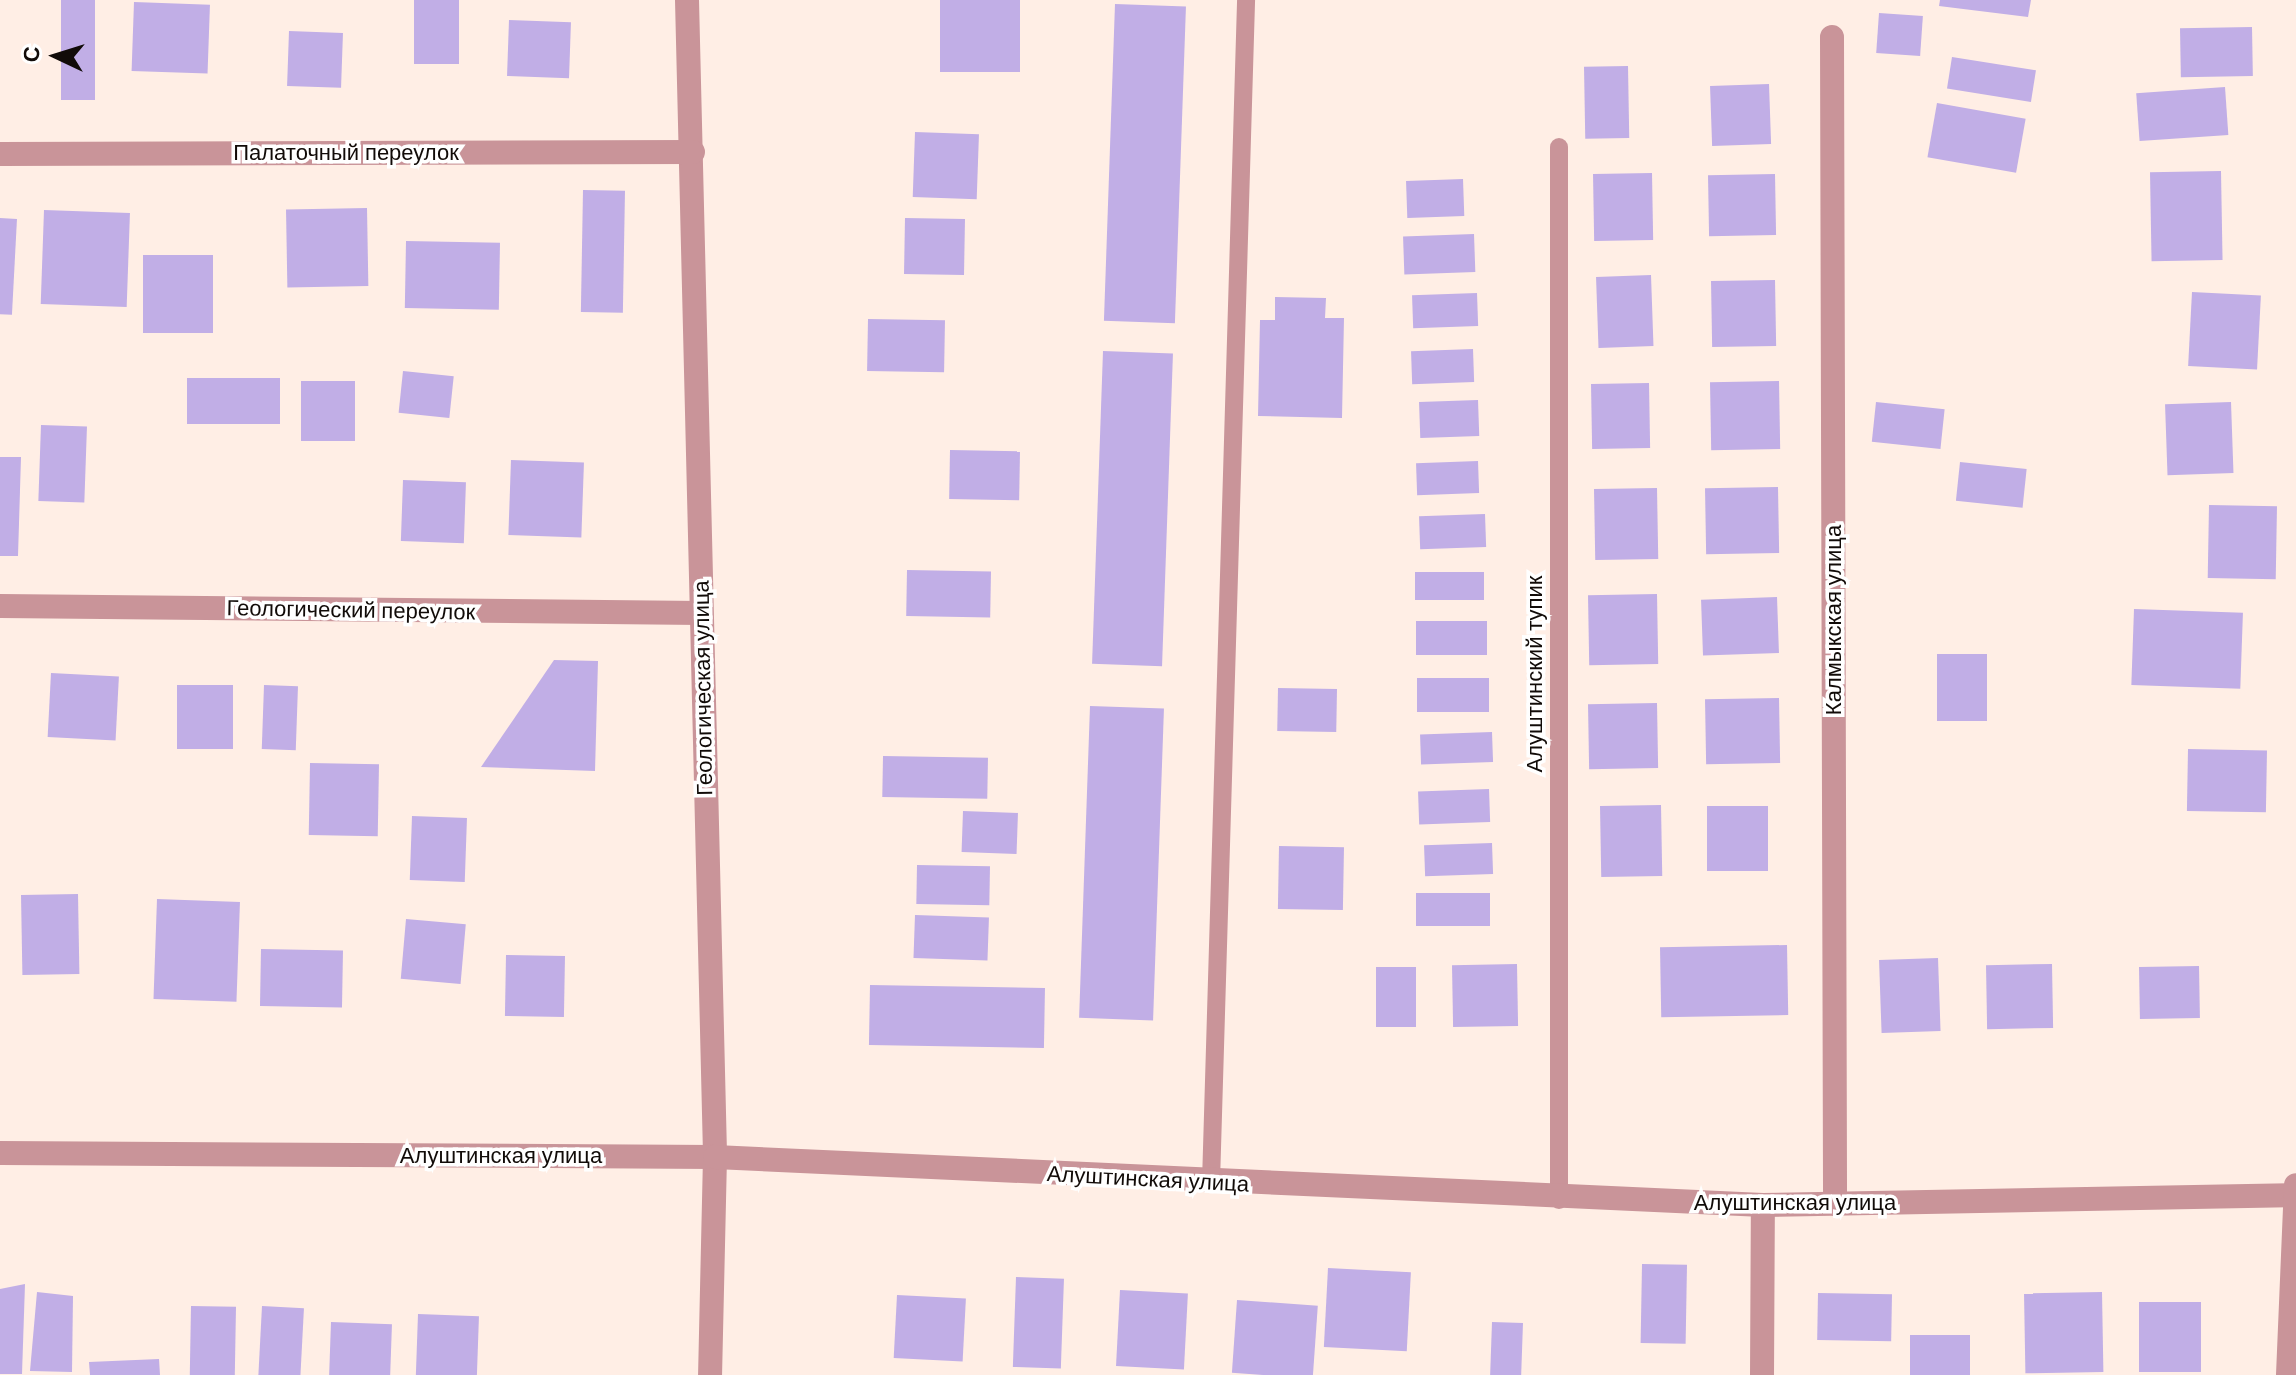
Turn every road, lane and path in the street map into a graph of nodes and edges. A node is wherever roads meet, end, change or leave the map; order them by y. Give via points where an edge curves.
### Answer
1 (687, 0) edge
2 (1246, 0) edge
3 (1832, 37) dead end
4 (1559, 147) dead end
5 (693, 152) junction
6 (0, 154) edge
7 (0, 606) edge
8 (701, 613) junction
9 (0, 1153) edge
10 (715, 1157) junction
11 (1211, 1182) junction
12 (2295, 1191) edge
13 (1559, 1200) junction
14 (1835, 1204) junction
15 (1763, 1205) junction
16 (710, 1375) edge
17 (1762, 1375) edge
18 (2288, 1375) edge

1 - 5 street, Геологическая улица
2 - 11 lane
3 - 14 street, Калмыкская улица
4 - 13 lane, Алуштинский тупик
5 - 6 street, Палаточный переулок
5 - 8 street, Геологическая улица
7 - 8 street, Геологический переулок
8 - 10 street, Геологическая улица
9 - 10 street, Алуштинская улица
10 - 11 street, Алуштинская улица
10 - 16 street, Геологическая улица
11 - 13 street, Алуштинская улица
12 - 14 street, Алуштинская улица
12 - 18 street
13 - 15 street, Алуштинская улица
14 - 15 street, Алуштинская улица
15 - 17 street

